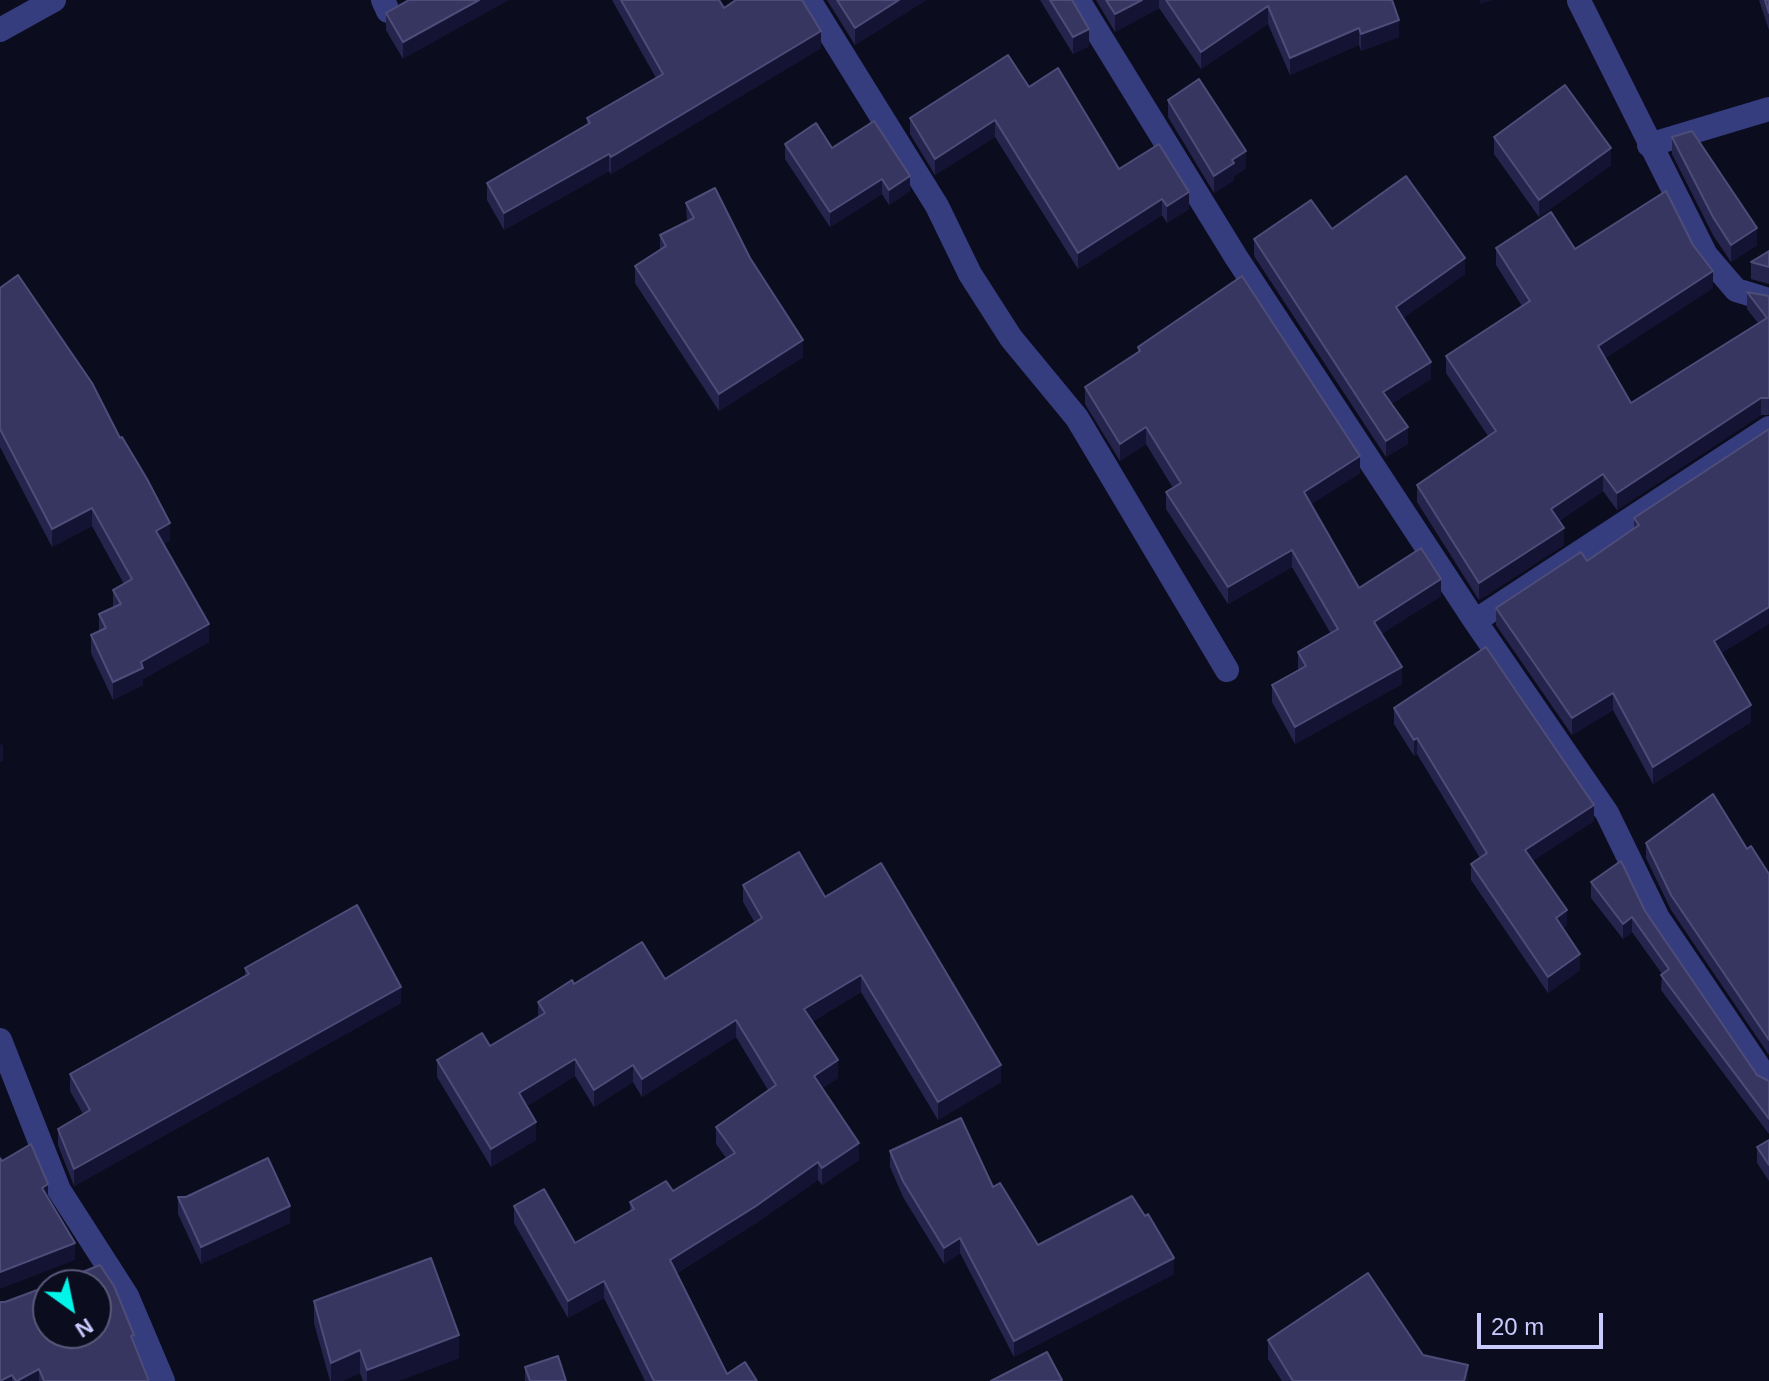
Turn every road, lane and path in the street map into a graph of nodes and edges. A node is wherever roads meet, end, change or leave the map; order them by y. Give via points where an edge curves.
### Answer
1 (54, 0) edge
2 (809, 0) edge
3 (1078, 0) edge
4 (1579, 1) edge
5 (0, 30) edge
6 (1769, 109) edge
7 (1649, 145) junction
8 (1769, 300) edge
9 (1765, 440) edge
10 (1475, 621) junction
11 (1227, 670) dead end
12 (0, 1040) edge
13 (1769, 1082) edge
14 (106, 1264) junction
15 (92, 1269) edge
16 (163, 1381) edge

1 - 5 street
2 - 11 street via 937,206 970,274 1011,338 1077,418
3 - 10 street via 1236,257
4 - 7 street
6 - 7 street
7 - 8 street via 1706,255 1736,290
9 - 10 street
10 - 13 street via 1607,813 1658,918
12 - 14 street via 59,1190
14 - 15 street
14 - 16 street via 127,1296

